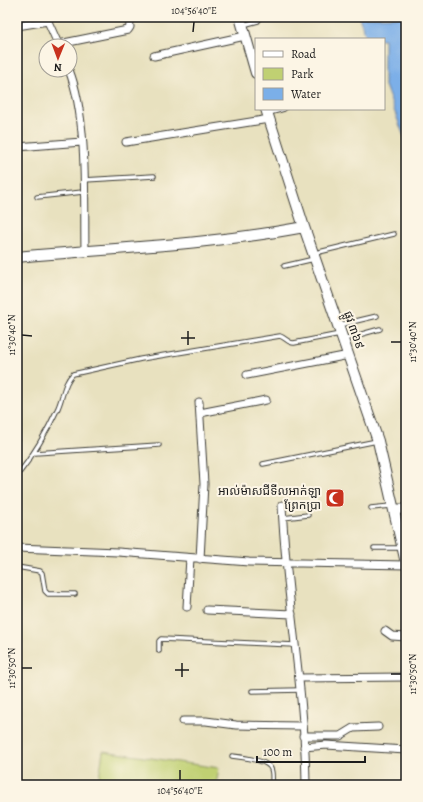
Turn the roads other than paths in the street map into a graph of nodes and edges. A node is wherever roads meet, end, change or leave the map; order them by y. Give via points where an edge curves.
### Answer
1 (129, 17) edge
2 (261, 17) edge
3 (47, 19) edge
4 (241, 21) edge
5 (17, 26) edge
6 (245, 36) junction
7 (56, 38) edge
8 (78, 41) edge
9 (154, 56) dead end
10 (255, 70) edge
11 (72, 78) edge
12 (281, 110) edge
13 (268, 114) edge
14 (82, 142) junction
15 (126, 142) dead end
16 (17, 147) edge
17 (154, 176) dead end
18 (83, 180) junction
19 (84, 192) junction
20 (37, 197) dead end
21 (304, 227) junction
22 (394, 234) dead end
23 (85, 251) junction
24 (314, 256) junction
25 (17, 257) edge
26 (284, 266) dead end
27 (378, 316) dead end
28 (380, 329) dead end
29 (341, 332) junction
30 (349, 355) junction
31 (247, 375) dead end
32 (266, 400) dead end
33 (199, 402) dead end
34 (200, 413) junction
35 (378, 441) junction
36 (159, 445) dead end
37 (35, 453) junction
38 (263, 464) dead end
39 (17, 476) edge
40 (282, 505) dead end
41 (371, 508) dead end
42 (395, 508) junction
43 (406, 508) edge
44 (406, 512) edge
45 (308, 515) dead end
46 (283, 518) junction
47 (17, 548) edge
48 (374, 548) dead end
49 (403, 548) junction
50 (190, 558) junction
51 (200, 559) junction
52 (285, 563) junction
53 (406, 564) edge
54 (17, 567) edge
55 (75, 594) dead end
56 (188, 607) dead end
57 (207, 610) dead end
58 (292, 614) junction
59 (385, 631) dead end
60 (406, 637) edge
61 (296, 645) junction
62 (159, 651) dead end
63 (406, 677) edge
64 (298, 678) junction
65 (300, 690) junction
66 (252, 691) dead end
67 (182, 721) dead end
68 (302, 726) junction
69 (378, 727) dead end
70 (303, 736) junction
71 (304, 746) junction
72 (406, 750) edge
73 (232, 756) dead end
74 (272, 785) edge
75 (306, 785) edge

1 - 8 street via 128,30
2 - 4 lane via 258,21
3 - 5 street
3 - 7 street
4 - 6 main road
6 - 9 street
6 - 10 main road
11 - 14 street via 78,103
12 - 13 lane
13 - 15 street
13 - 21 main road, ផ្លូវ ៣៦៩
14 - 16 street
14 - 18 street
17 - 18 lane
18 - 19 street
19 - 20 lane
19 - 23 street
21 - 23 main road via 216,241
21 - 24 main road, ផ្លូវ ៣៦៩
22 - 24 lane
23 - 25 main road
24 - 26 lane
24 - 29 main road, ផ្លូវ ៣៦៩
27 - 29 lane
28 - 29 lane
29 - 30 main road, ផ្លូវ ៣៦៩
29 - 37 lane via 294,343 280,336 141,359 73,374 67,381 59,406
30 - 31 street
30 - 35 main road, ផ្លូវ ៣៦៩
32 - 34 street
33 - 34 street
34 - 51 street via 204,484
35 - 38 lane
35 - 42 main road, ផ្លូវ ៣៦៩
36 - 37 lane
37 - 39 lane
40 - 46 street
41 - 42 lane
42 - 43 street
42 - 44 lane
42 - 49 main road, ផ្លូវ ៣៦៩
45 - 46 lane
46 - 52 street
47 - 50 street
48 - 49 lane
49 - 53 main road, ផ្លូវ ៣៦៩
50 - 51 street
50 - 56 street
51 - 52 street
52 - 53 street
52 - 58 street
54 - 55 lane via 40,570 48,594
57 - 58 street
58 - 61 street
59 - 60 street via 392,636
61 - 62 lane via 161,639
61 - 64 street
63 - 64 street
64 - 65 street
65 - 66 lane
65 - 68 street
67 - 68 street
68 - 70 street
69 - 70 street via 353,728 340,736
70 - 71 street
71 - 72 street
71 - 75 street
73 - 74 lane via 248,757 269,764

